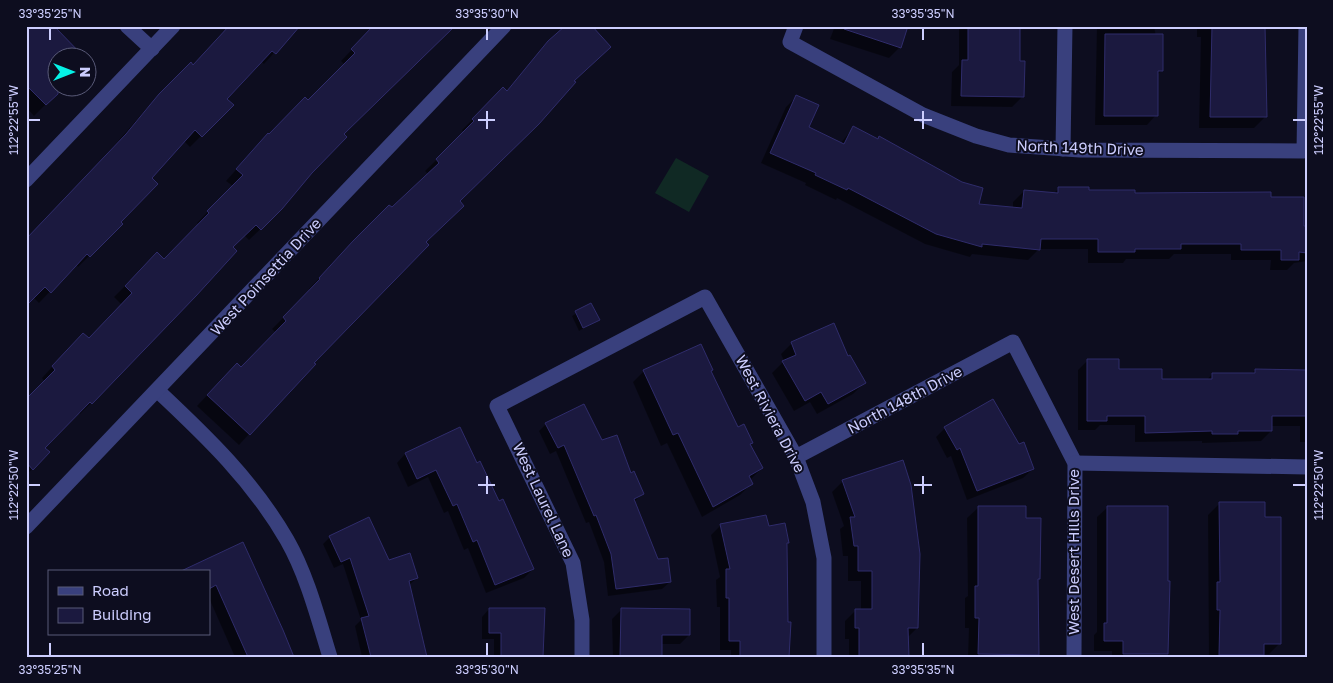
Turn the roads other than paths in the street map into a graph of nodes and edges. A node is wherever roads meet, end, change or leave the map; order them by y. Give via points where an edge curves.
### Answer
1 (127, 26) edge
2 (172, 26) edge
3 (504, 26) edge
4 (796, 26) edge
5 (1065, 26) edge
6 (1306, 26) edge
7 (152, 49) junction
8 (1063, 149) junction
9 (26, 180) edge
10 (1013, 342) joint
11 (158, 391) junction
12 (497, 406) joint
13 (796, 457) junction
14 (1075, 463) junction
15 (1307, 466) edge
16 (26, 527) edge
17 (330, 657) edge
18 (582, 657) edge
19 (824, 657) edge
20 (1074, 657) edge

1 - 7 street
2 - 7 street
3 - 11 street, West Poinsettia Drive
4 - 8 street, North 149th Drive via 790,42 923,115 1009,145
5 - 8 street
6 - 8 street, North 149th Drive via 1304,152
7 - 9 street
10 - 13 street, North 148th Drive
10 - 14 street, West Desert Hills Drive
11 - 16 street, West Poinsettia Drive
11 - 17 street via 217,446 258,495 288,541 313,600
12 - 13 street, West Riviera Drive via 705,297
12 - 18 street, West Laurel Lane via 573,564 582,620
13 - 19 street, West Riviera Drive via 814,502 824,558
14 - 15 street
14 - 20 street, West Desert Hills Drive

